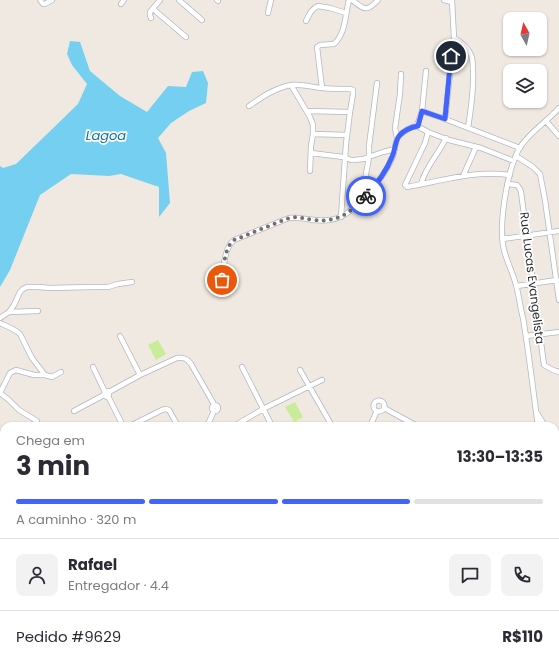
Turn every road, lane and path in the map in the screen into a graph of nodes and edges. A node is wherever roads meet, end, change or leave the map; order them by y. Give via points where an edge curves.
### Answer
1 (52, 0) edge
2 (160, 0) edge
3 (179, 0) edge
4 (271, 0) edge
5 (351, 0) edge
6 (378, 0) edge
7 (444, 0) edge
8 (452, 1) edge
9 (42, 2) edge
10 (153, 9) junction
11 (268, 13) dead end
12 (346, 13) junction
13 (151, 18) dead end
14 (202, 20) dead end
15 (306, 20) dead end
16 (186, 38) dead end
17 (454, 38) junction
18 (426, 71) dead end
19 (401, 74) dead end
20 (377, 83) dead end
21 (291, 85) junction
22 (322, 88) junction
23 (249, 106) dead end
24 (559, 108) edge
25 (307, 111) junction
26 (422, 111) junction
27 (350, 112) junction
28 (445, 119) junction
29 (546, 121) junction
30 (418, 126) junction
31 (468, 128) junction
32 (428, 132) junction
33 (313, 134) junction
34 (347, 135) junction
35 (559, 136) edge
36 (397, 138) junction
37 (446, 138) junction
38 (476, 147) junction
39 (520, 148) junction
40 (395, 150) junction
41 (311, 153) junction
42 (369, 157) junction
43 (345, 158) junction
44 (515, 158) junction
45 (310, 170) dead end
46 (510, 174) junction
47 (462, 176) junction
48 (421, 184) junction
49 (507, 184) junction
50 (364, 198) junction
51 (341, 217) junction
52 (559, 231) edge
53 (550, 233) junction
54 (527, 236) junction
55 (502, 240) junction
56 (222, 280) dead end
57 (558, 280) edge
58 (132, 282) dead end
59 (533, 284) junction
60 (517, 286) junction
61 (559, 300) edge
62 (38, 311) dead end
63 (9, 312) junction
64 (0, 318) edge
65 (0, 323) edge
66 (559, 332) edge
67 (539, 335) junction
68 (120, 336) dead end
69 (526, 336) junction
70 (242, 367) dead end
71 (93, 368) dead end
72 (300, 370) dead end
73 (61, 372) dead end
74 (559, 372) edge
75 (45, 375) junction
76 (140, 375) junction
77 (322, 380) dead end
78 (309, 387) junction
79 (0, 393) edge
80 (106, 394) junction
81 (384, 408) junction
82 (263, 409) junction
83 (74, 411) dead end
84 (377, 411) junction
85 (536, 412) junction
86 (37, 421) dead end
87 (121, 422) edge
88 (138, 422) edge
89 (176, 422) edge
90 (209, 422) edge
91 (241, 422) edge
92 (270, 422) edge
93 (330, 422) edge
94 (372, 422) edge
95 (409, 422) edge
96 (537, 422) edge
97 (542, 422) edge

1 - 9 street via 46,4
2 - 10 street
3 - 14 street
4 - 11 street
5 - 6 street via 366,8
5 - 12 street
7 - 8 street
8 - 17 street
10 - 13 street
10 - 16 street
12 - 15 street via 318,6
12 - 22 street via 343,31 338,40 334,44 317,47
17 - 28 street
17 - 31 street via 462,42 472,59 473,84
18 - 26 street
19 - 36 street via 395,124
20 - 42 street
21 - 22 street
21 - 23 street via 275,90
21 - 25 street
22 - 27 street via 352,90
24 - 29 street
25 - 27 street
25 - 33 street via 312,120
26 - 28 street
26 - 30 street
27 - 34 street
28 - 31 street
29 - 35 street
29 - 39 street
30 - 32 street
30 - 36 street
31 - 39 street
32 - 37 street
32 - 48 street via 405,186
33 - 34 street
33 - 41 street
34 - 43 street
36 - 40 street
37 - 38 street
37 - 48 street via 426,170
38 - 44 street
38 - 47 street
39 - 44 street
40 - 42 street
40 - 50 street via 379,181
41 - 43 street
41 - 45 street
42 - 43 street via 355,160
42 - 50 street
43 - 51 street
44 - 46 street
44 - 53 street via 540,174
46 - 47 street
46 - 49 street
47 - 48 street
49 - 54 street, Rua Lucas Evangelista via 518,186 520,189
49 - 55 street via 503,206
50 - 51 street via 354,209
51 - 56 street via 320,221 289,218 234,240 228,248
52 - 53 street
53 - 54 street
53 - 57 street
54 - 55 street
54 - 59 street, Rua Lucas Evangelista
55 - 60 street
57 - 59 street
57 - 61 street
58 - 63 street via 108,287 27,287 20,292
59 - 60 street
59 - 67 street, Rua Lucas Evangelista
60 - 69 street
62 - 63 street
63 - 64 street
65 - 75 street via 20,334 32,358
66 - 67 street
67 - 69 street
67 - 74 street, Rua Lucas Evangelista via 544,365
68 - 76 street
69 - 85 street
70 - 82 street
71 - 80 street
72 - 78 street
73 - 75 street via 52,377
75 - 79 street via 14,371 10,373
76 - 80 street
76 - 90 street via 177,358 188,360 215,406 212,408 214,411
77 - 78 street
78 - 82 street
78 - 93 street
79 - 86 street via 19,410
80 - 83 street
80 - 87 street
81 - 84 street
81 - 84 street via 383,402 378,400 374,403
81 - 95 street
82 - 91 street
82 - 92 street
84 - 94 street
85 - 96 street
85 - 97 street
88 - 89 street via 166,409

